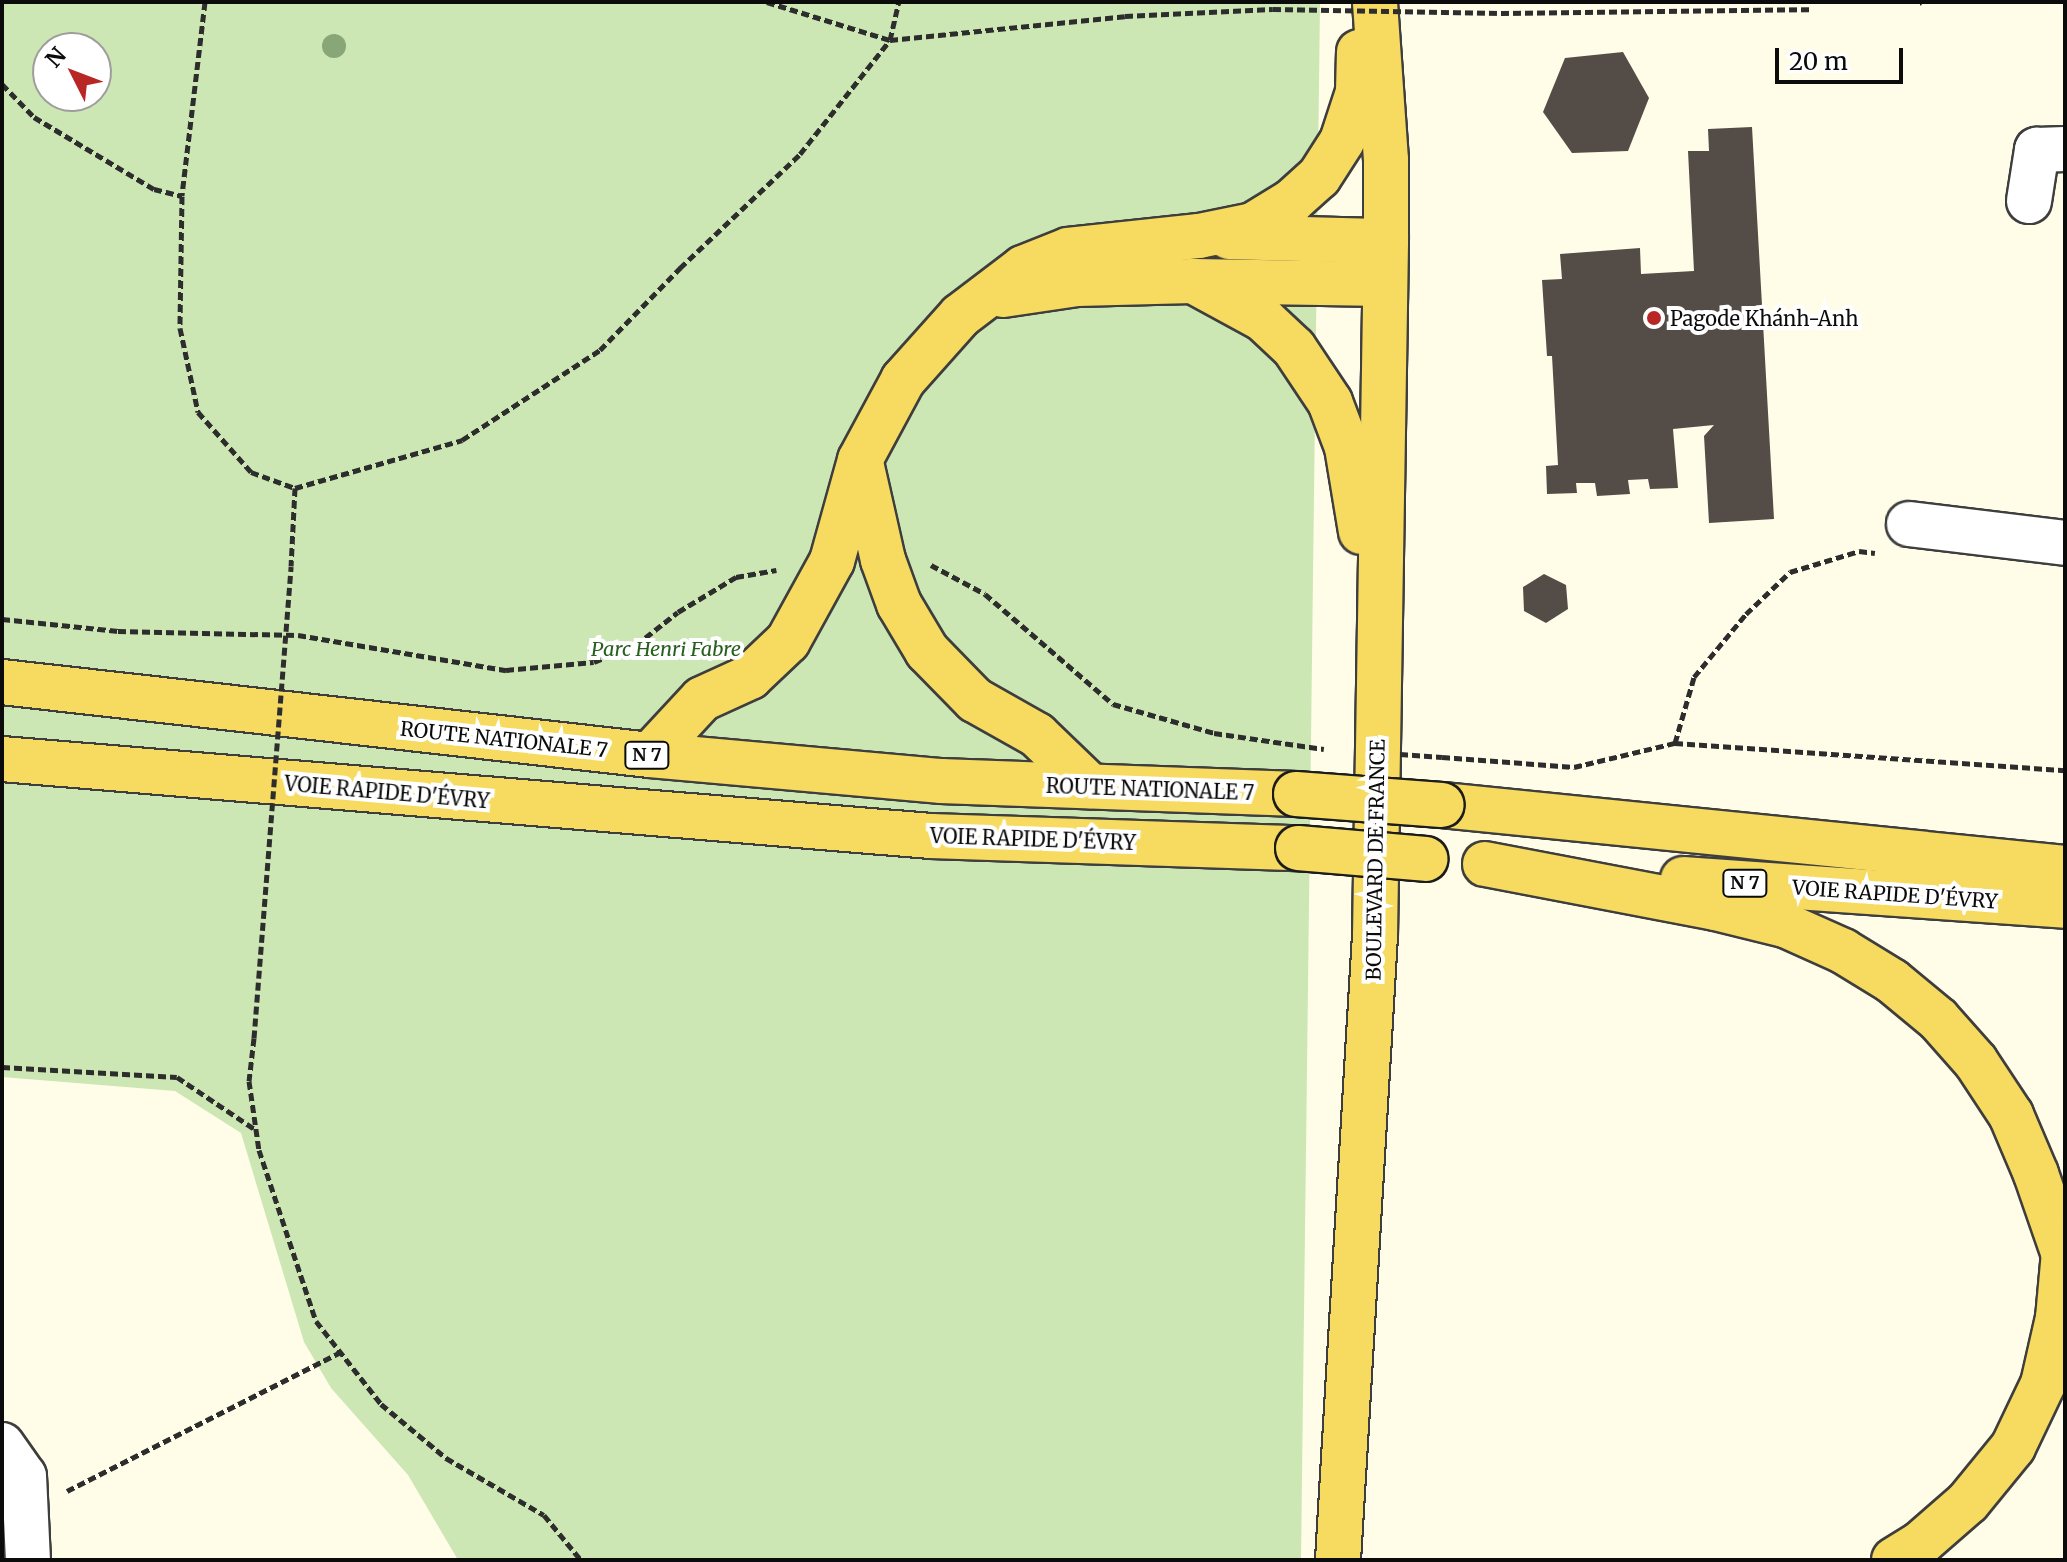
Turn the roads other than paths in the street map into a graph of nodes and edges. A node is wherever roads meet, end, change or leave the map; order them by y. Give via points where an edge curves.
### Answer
1 (1359, 2) edge
2 (1375, 2) edge
3 (1401, 2) edge
4 (2065, 149) edge
5 (1386, 160) junction
6 (2029, 201) dead end
7 (1199, 236) junction
8 (1386, 241) junction
9 (1193, 281) junction
10 (1385, 284) junction
11 (986, 299) junction
12 (860, 460) junction
13 (1909, 524) road end
14 (2065, 543) edge
15 (1379, 649) junction
16 (2, 682) edge
17 (650, 755) junction
18 (2, 759) edge
19 (1090, 786) junction
20 (1296, 794) joint
21 (1485, 864) junction
22 (2065, 868) edge
23 (2065, 906) edge
24 (2064, 1246) edge
25 (2, 1445) edge
26 (28, 1560) edge
27 (1338, 1560) edge
28 (1894, 1560) edge

1 - 7 main road via 1358,92 1342,141 1319,177 1253,225
2 - 5 main road, BOULEVARD DE FRANCE
3 - 5 main road, BOULEVARD DE FRANCE
4 - 6 street via 2037,150
5 - 8 main road, BOULEVARD DE FRANCE
7 - 8 main road
7 - 11 main road via 1068,250 1023,268
8 - 10 main road, BOULEVARD DE FRANCE
9 - 10 main road
9 - 11 main road via 1034,287
9 - 15 main road via 1263,319 1294,348 1330,402 1347,447
10 - 15 main road, BOULEVARD DE FRANCE
11 - 12 main road via 960,316 903,380
12 - 17 main road via 832,561 788,641 750,677 702,699
12 - 19 main road via 883,560 899,604 927,651 975,700 1037,735
13 - 14 street
15 - 27 main road, BOULEVARD DE FRANCE via 1375,936
16 - 17 main road, ROUTE NATIONALE 7 / N 7
17 - 19 main road, ROUTE NATIONALE 7 / N 7 via 942,781
18 - 21 main road, VOIE RAPIDE D'ÉVRY / N 7, bridge via 930,836 1298,848
19 - 20 main road, ROUTE NATIONALE 7 / N 7
20 - 22 main road, VOIE RAPIDE D'ÉVRY / N 7, bridge
21 - 23 main road, VOIE RAPIDE D'ÉVRY / N 7
21 - 24 main road via 1785,925 1892,981 1938,1019 1976,1062 2011,1115
24 - 28 main road via 2058,1318 2043,1384 2013,1447 1968,1502
25 - 26 street via 24,1476

